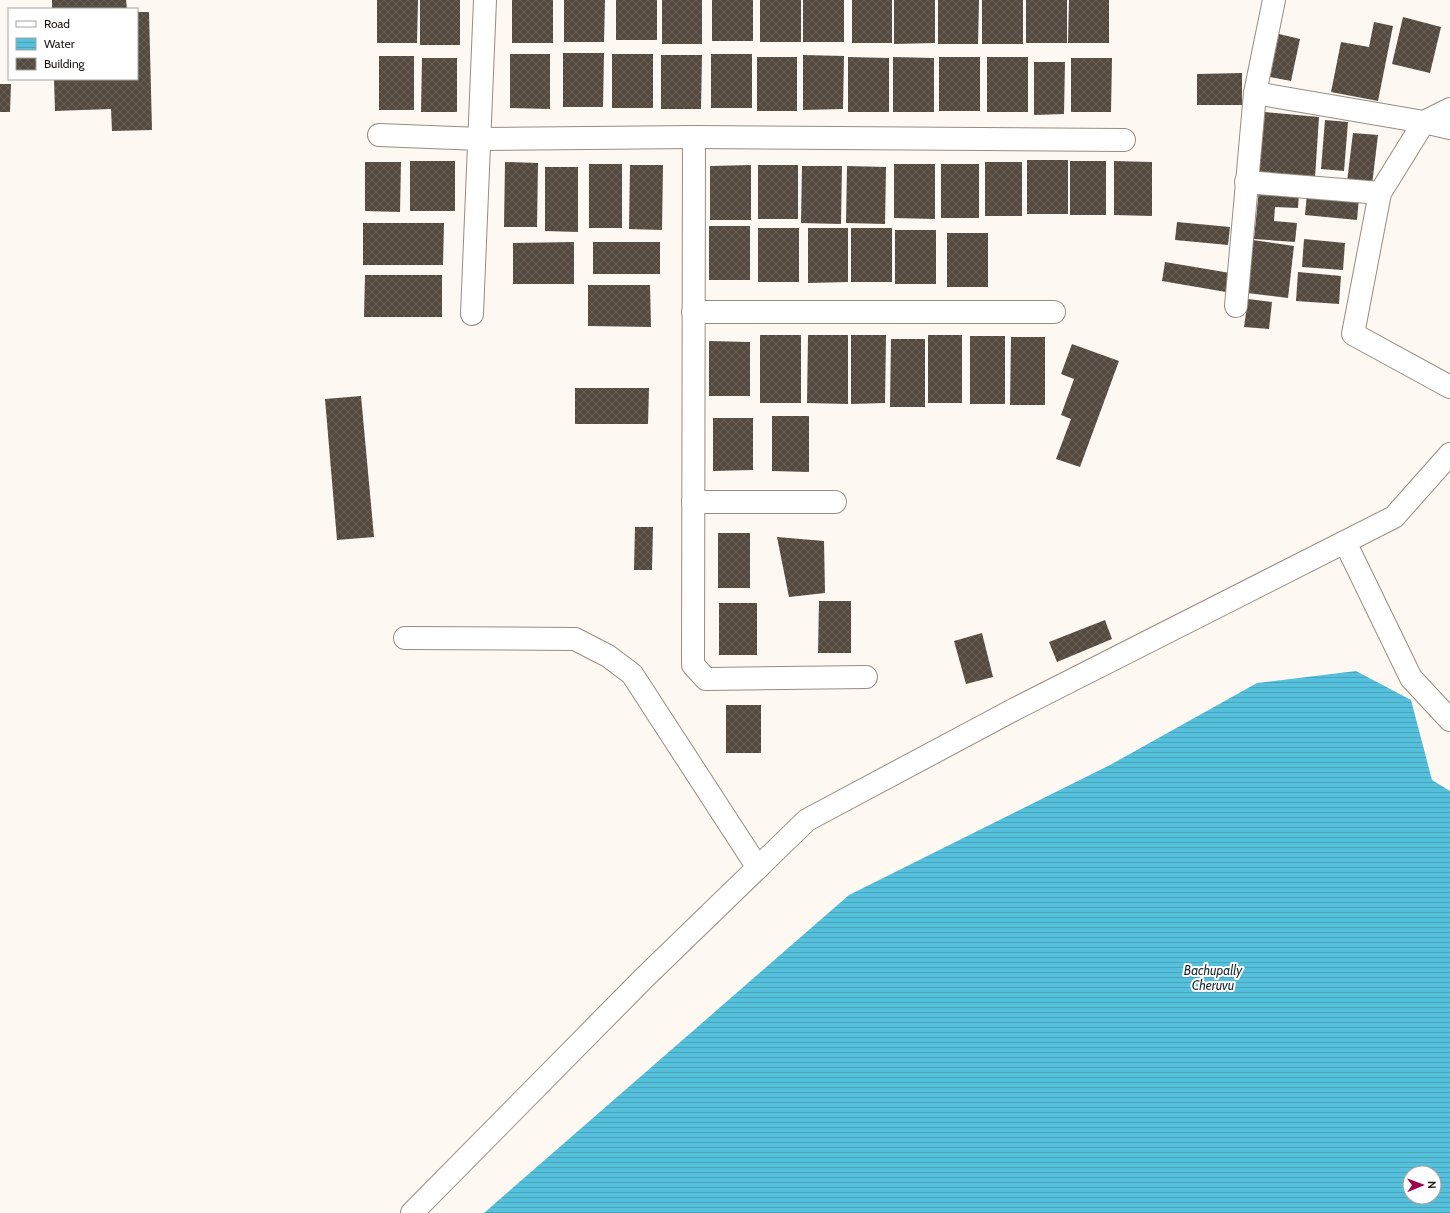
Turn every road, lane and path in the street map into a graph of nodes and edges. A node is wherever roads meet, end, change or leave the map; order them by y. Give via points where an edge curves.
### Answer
1 (485, 0) edge
2 (1274, 0) edge
3 (1255, 94) junction
4 (1450, 109) edge
5 (1424, 122) junction
6 (1450, 128) edge
7 (379, 135) dead end
8 (694, 137) junction
9 (480, 139) junction
10 (1124, 140) dead end
11 (1246, 182) junction
12 (1380, 193) junction
13 (1236, 306) dead end
14 (693, 312) junction
15 (1054, 312) dead end
16 (472, 314) dead end
17 (1450, 387) edge
18 (1450, 454) edge
19 (693, 502) junction
20 (835, 502) dead end
21 (1345, 542) junction
22 (405, 638) dead end
23 (866, 677) dead end
24 (1450, 720) edge
25 (758, 868) junction
26 (412, 1213) edge

1 - 9 street
2 - 3 street
3 - 5 street
3 - 11 street
4 - 5 street
5 - 6 street
5 - 12 street
7 - 9 street
8 - 9 street
8 - 10 street
8 - 14 street
9 - 16 street
11 - 12 street
11 - 13 street
12 - 17 street via 1353,334
14 - 15 street
14 - 19 street
18 - 21 street via 1394,517
19 - 20 street
19 - 23 street via 693,665 706,679
21 - 24 street via 1411,678
21 - 25 street via 1015,709 807,820
22 - 25 street via 574,639 608,656 632,674
25 - 26 street via 644,978

